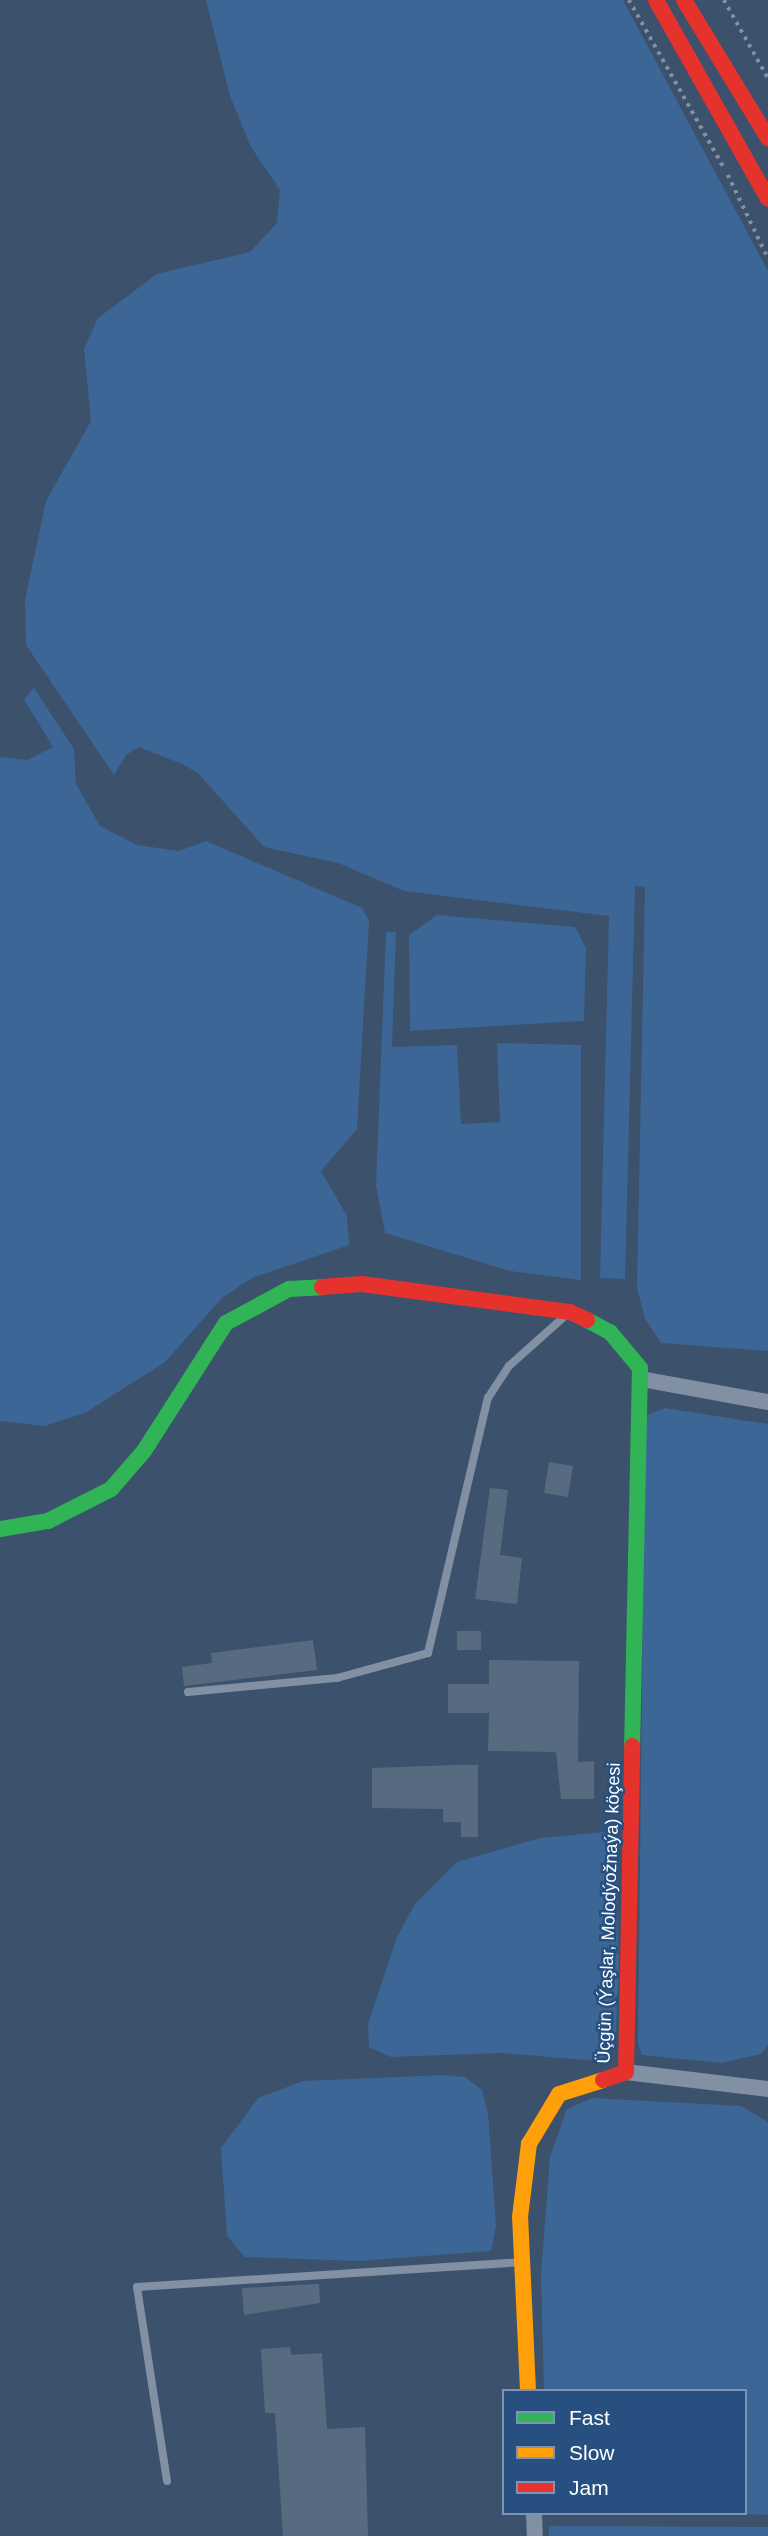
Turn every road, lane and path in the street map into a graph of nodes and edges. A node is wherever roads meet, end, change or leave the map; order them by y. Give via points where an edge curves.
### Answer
1 (629, 0) edge
2 (656, 0) edge
3 (684, 0) edge
4 (724, 0) edge
5 (768, 78) edge
6 (768, 138) edge
7 (768, 199) edge
8 (768, 258) edge
9 (570, 1312) junction
10 (641, 1379) junction
11 (768, 1402) edge
12 (0, 1529) edge
13 (188, 1692) dead end
14 (626, 2072) junction
15 (768, 2089) edge
16 (522, 2262) junction
17 (528, 2389) edge
18 (167, 2481) dead end
19 (534, 2515) edge
20 (535, 2536) edge

1 - 8 path
2 - 7 street
3 - 6 street
4 - 5 path
9 - 10 street via 610,1332
9 - 12 street via 352,1284 312,1284 267,1297 226,1323 144,1451 111,1489 48,1521
9 - 13 lane via 530,1344 488,1398 428,1653 337,1678
10 - 11 street
10 - 14 street, Üçgün (Ýaşlar, Molodýožnaýa) köçesi
14 - 15 street
14 - 16 street, Üçgün (Ýaşlar, Molodýožnaýa) köçesi via 576,2084 537,2122 522,2174
16 - 17 street, Üçgün (Ýaşlar, Molodýožnaýa) köçesi
16 - 18 lane via 137,2287
19 - 20 street

